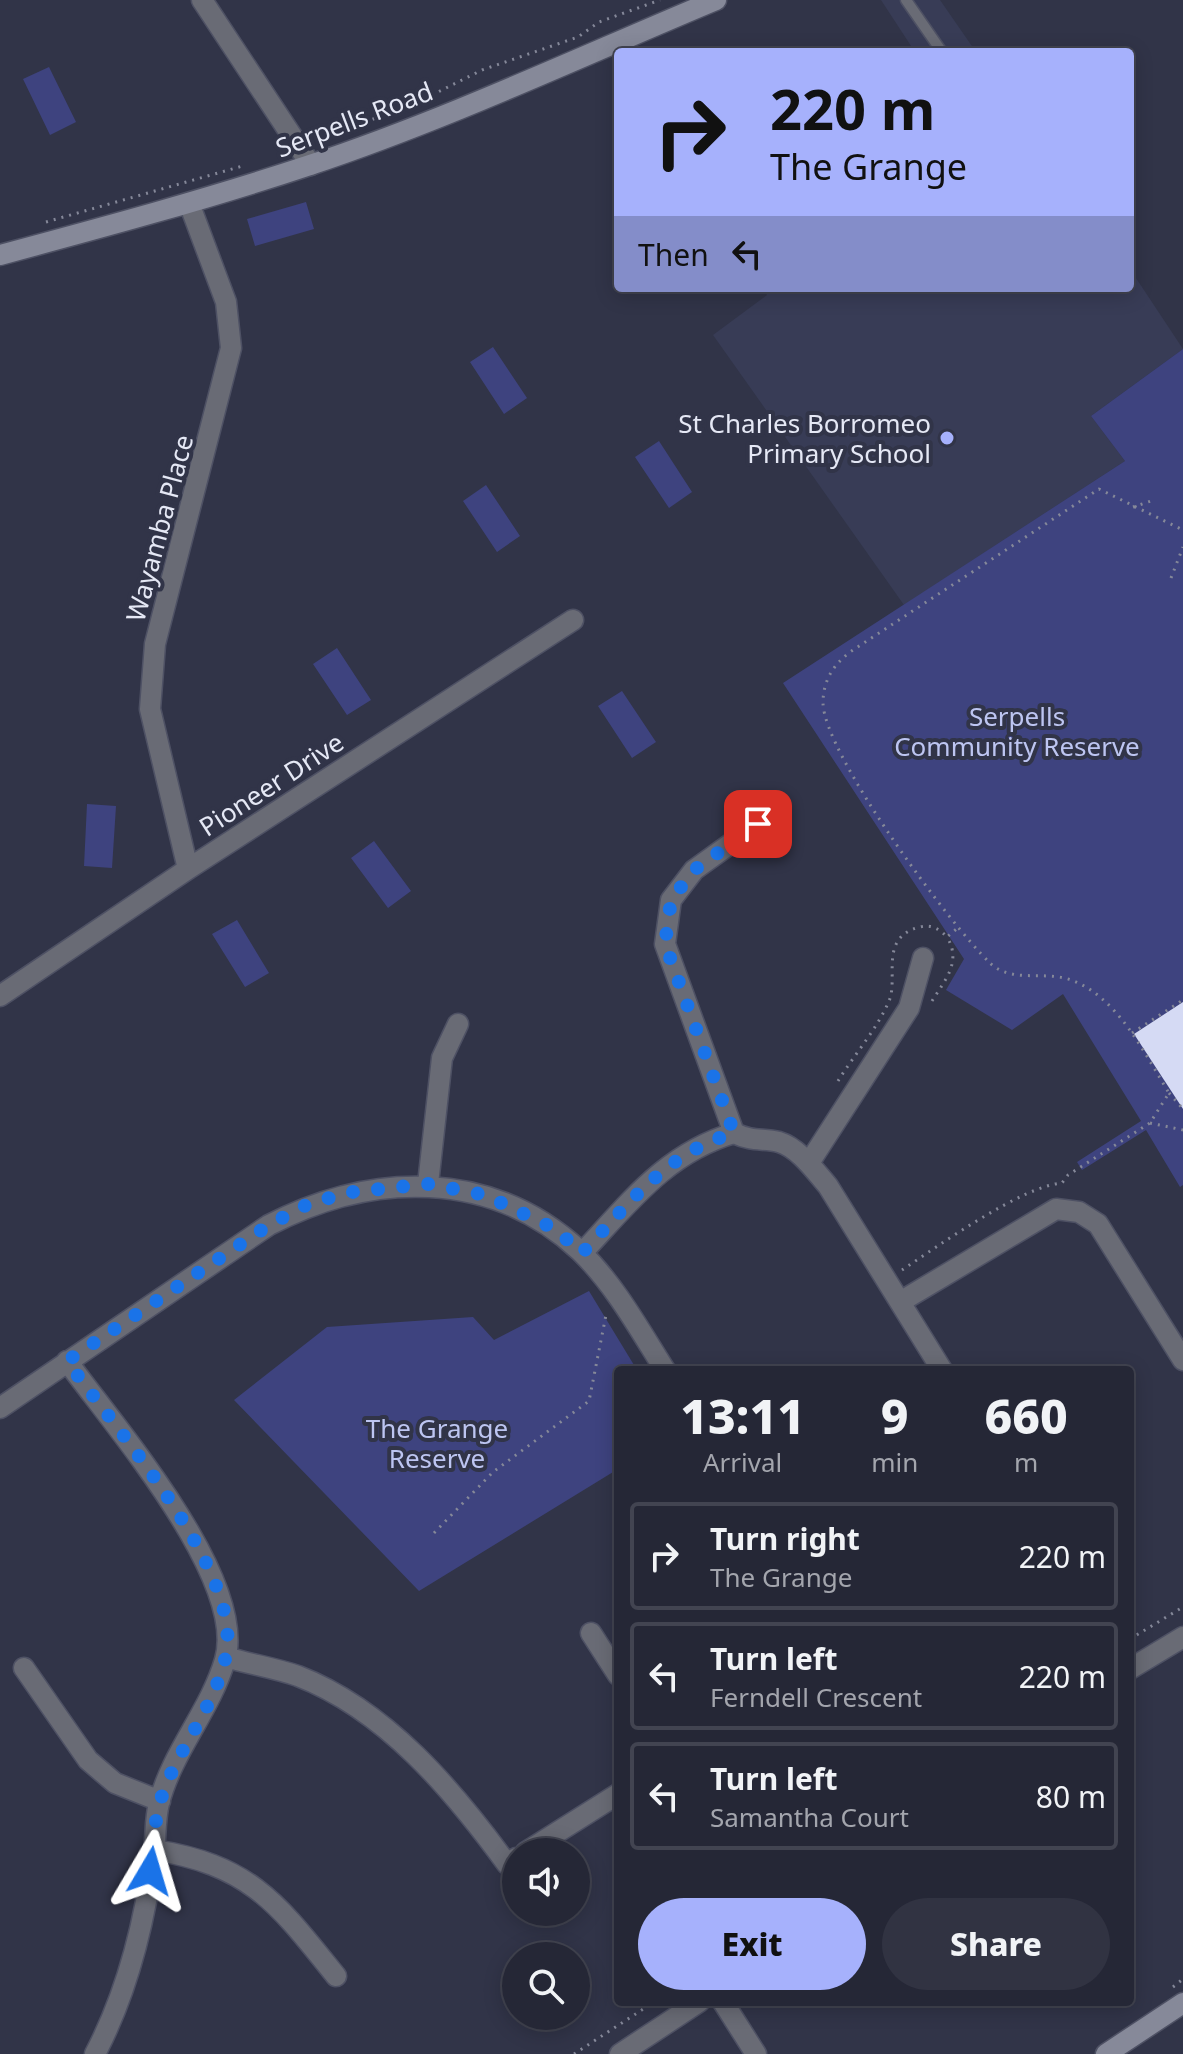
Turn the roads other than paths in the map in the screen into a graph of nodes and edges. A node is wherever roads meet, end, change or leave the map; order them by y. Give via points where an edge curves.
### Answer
1 (202, 0) edge
2 (716, 0) edge
3 (906, 0) edge
4 (939, 48) edge
5 (307, 158) junction
6 (189, 203) junction
7 (0, 255) edge
8 (573, 620) dead end
9 (758, 824) dead end
10 (188, 869) junction
11 (923, 958) dead end
12 (0, 996) edge
13 (458, 1024) dead end
14 (734, 1133) junction
15 (809, 1163) junction
16 (428, 1184) junction
17 (582, 1253) junction
18 (900, 1302) junction
19 (1183, 1360) edge
20 (67, 1361) junction
21 (662, 1366) edge
22 (940, 1366) edge
23 (0, 1408) edge
24 (591, 1633) dead end
25 (1183, 1637) edge
26 (226, 1657) junction
27 (1134, 1667) edge
28 (24, 1668) dead end
29 (614, 1669) edge
30 (614, 1797) edge
31 (160, 1801) junction
32 (548, 1838) edge
33 (154, 1850) junction
34 (502, 1857) edge
35 (336, 1976) dead end
36 (1183, 2003) edge
37 (693, 2006) edge
38 (726, 2006) edge
39 (97, 2053) edge
40 (620, 2054) edge
41 (756, 2054) edge
42 (1106, 2054) edge

1 - 5 street
2 - 5 street, Serpells Road via 378,141
3 - 4 lane
5 - 6 street, Serpells Road
6 - 7 street, Serpells Road
6 - 10 street, Wayamba Place via 226,302 231,348 155,644 150,709
8 - 10 street, Pioneer Drive
9 - 14 street via 694,870 671,900 665,944
10 - 12 street, Pioneer Drive
11 - 15 street via 909,1008
13 - 16 street via 442,1058
14 - 15 street via 752,1141 780,1142
14 - 17 street via 685,1152 660,1171
15 - 18 street
16 - 17 street via 485,1195 523,1211
16 - 20 street via 352,1192 310,1203 230,1249
17 - 21 street via 612,1286
18 - 19 street via 1046,1214 1056,1209 1079,1212 1098,1224
18 - 22 street
20 - 23 street
20 - 26 street via 190,1530 218,1588
24 - 29 street
25 - 27 street
26 - 31 street via 211,1700
26 - 34 street via 298,1676 393,1735 473,1818
28 - 31 street via 88,1760 115,1783
30 - 32 street
31 - 33 street
33 - 35 street via 197,1857 229,1870 292,1921
33 - 39 street via 129,1978
36 - 42 street
37 - 40 street
38 - 41 street

